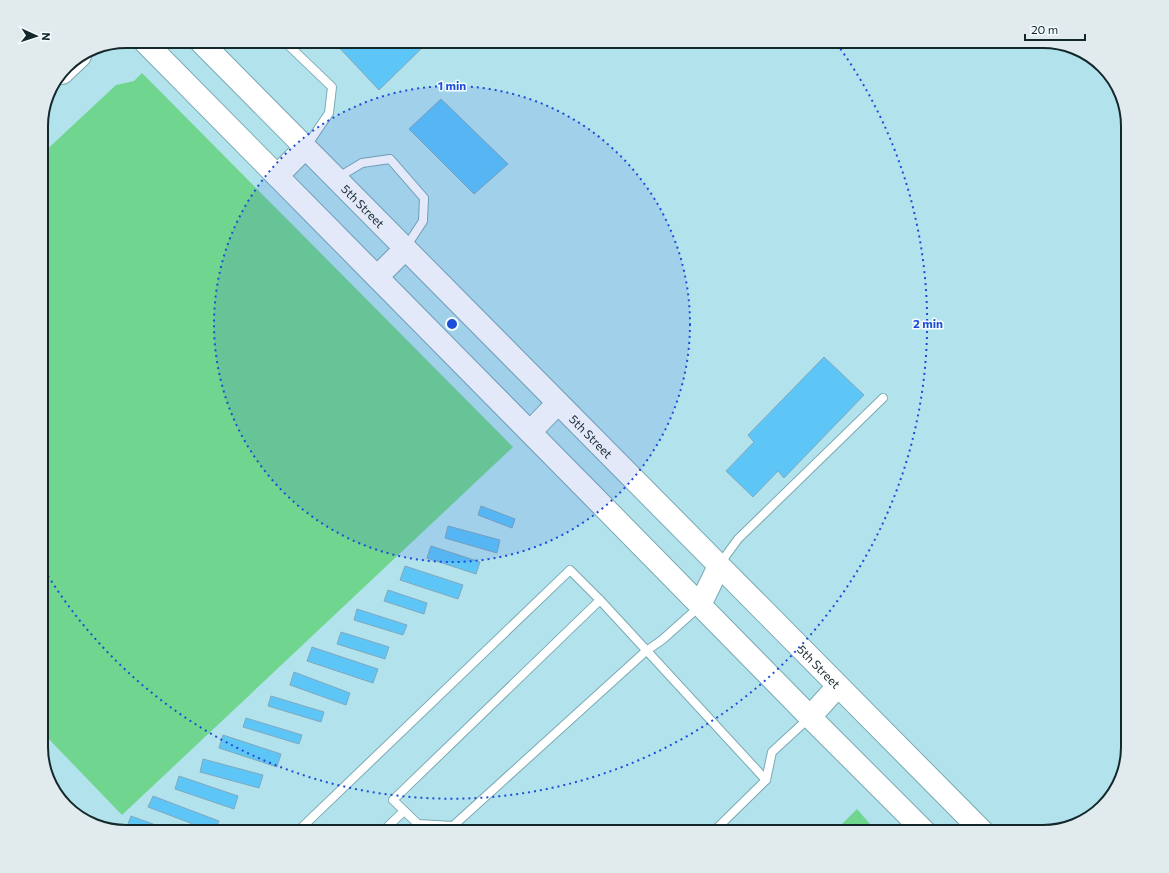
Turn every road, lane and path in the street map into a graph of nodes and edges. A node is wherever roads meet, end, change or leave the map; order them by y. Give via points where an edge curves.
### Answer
1 (151, 48) edge
2 (207, 48) edge
3 (291, 48) edge
4 (305, 148) junction
5 (277, 176) junction
6 (336, 179) junction
7 (405, 249) junction
8 (377, 277) junction
9 (883, 398) dead end
10 (558, 403) junction
11 (530, 432) junction
12 (719, 566) junction
13 (600, 600) junction
14 (700, 605) junction
15 (646, 651) junction
16 (838, 686) junction
17 (810, 717) junction
18 (766, 780) junction
19 (404, 811) junction
20 (304, 825) edge
21 (389, 825) edge
22 (436, 825) edge
23 (454, 825) edge
24 (720, 825) edge
25 (918, 825) edge
26 (976, 825) edge

1 - 5 main road
2 - 4 main road, 5th Street
3 - 4 lane via 332,87 329,113
4 - 5 main road
4 - 6 main road, 5th Street
5 - 8 main road
6 - 7 main road, 5th Street
6 - 7 lane via 362,162 390,159 424,198 423,221
7 - 8 main road
7 - 10 main road, 5th Street
8 - 11 main road
9 - 12 lane via 738,539
10 - 11 main road
10 - 12 main road, 5th Street
11 - 14 main road
12 - 14 main road
12 - 16 main road, 5th Street
13 - 15 lane
13 - 19 lane via 393,800
13 - 20 lane via 570,570
14 - 15 lane via 662,640
14 - 17 main road
15 - 18 lane
15 - 23 lane
16 - 17 main road
16 - 26 main road, 5th Street
17 - 18 lane via 772,752
17 - 25 main road
18 - 24 lane
19 - 21 lane
19 - 22 lane via 418,824

